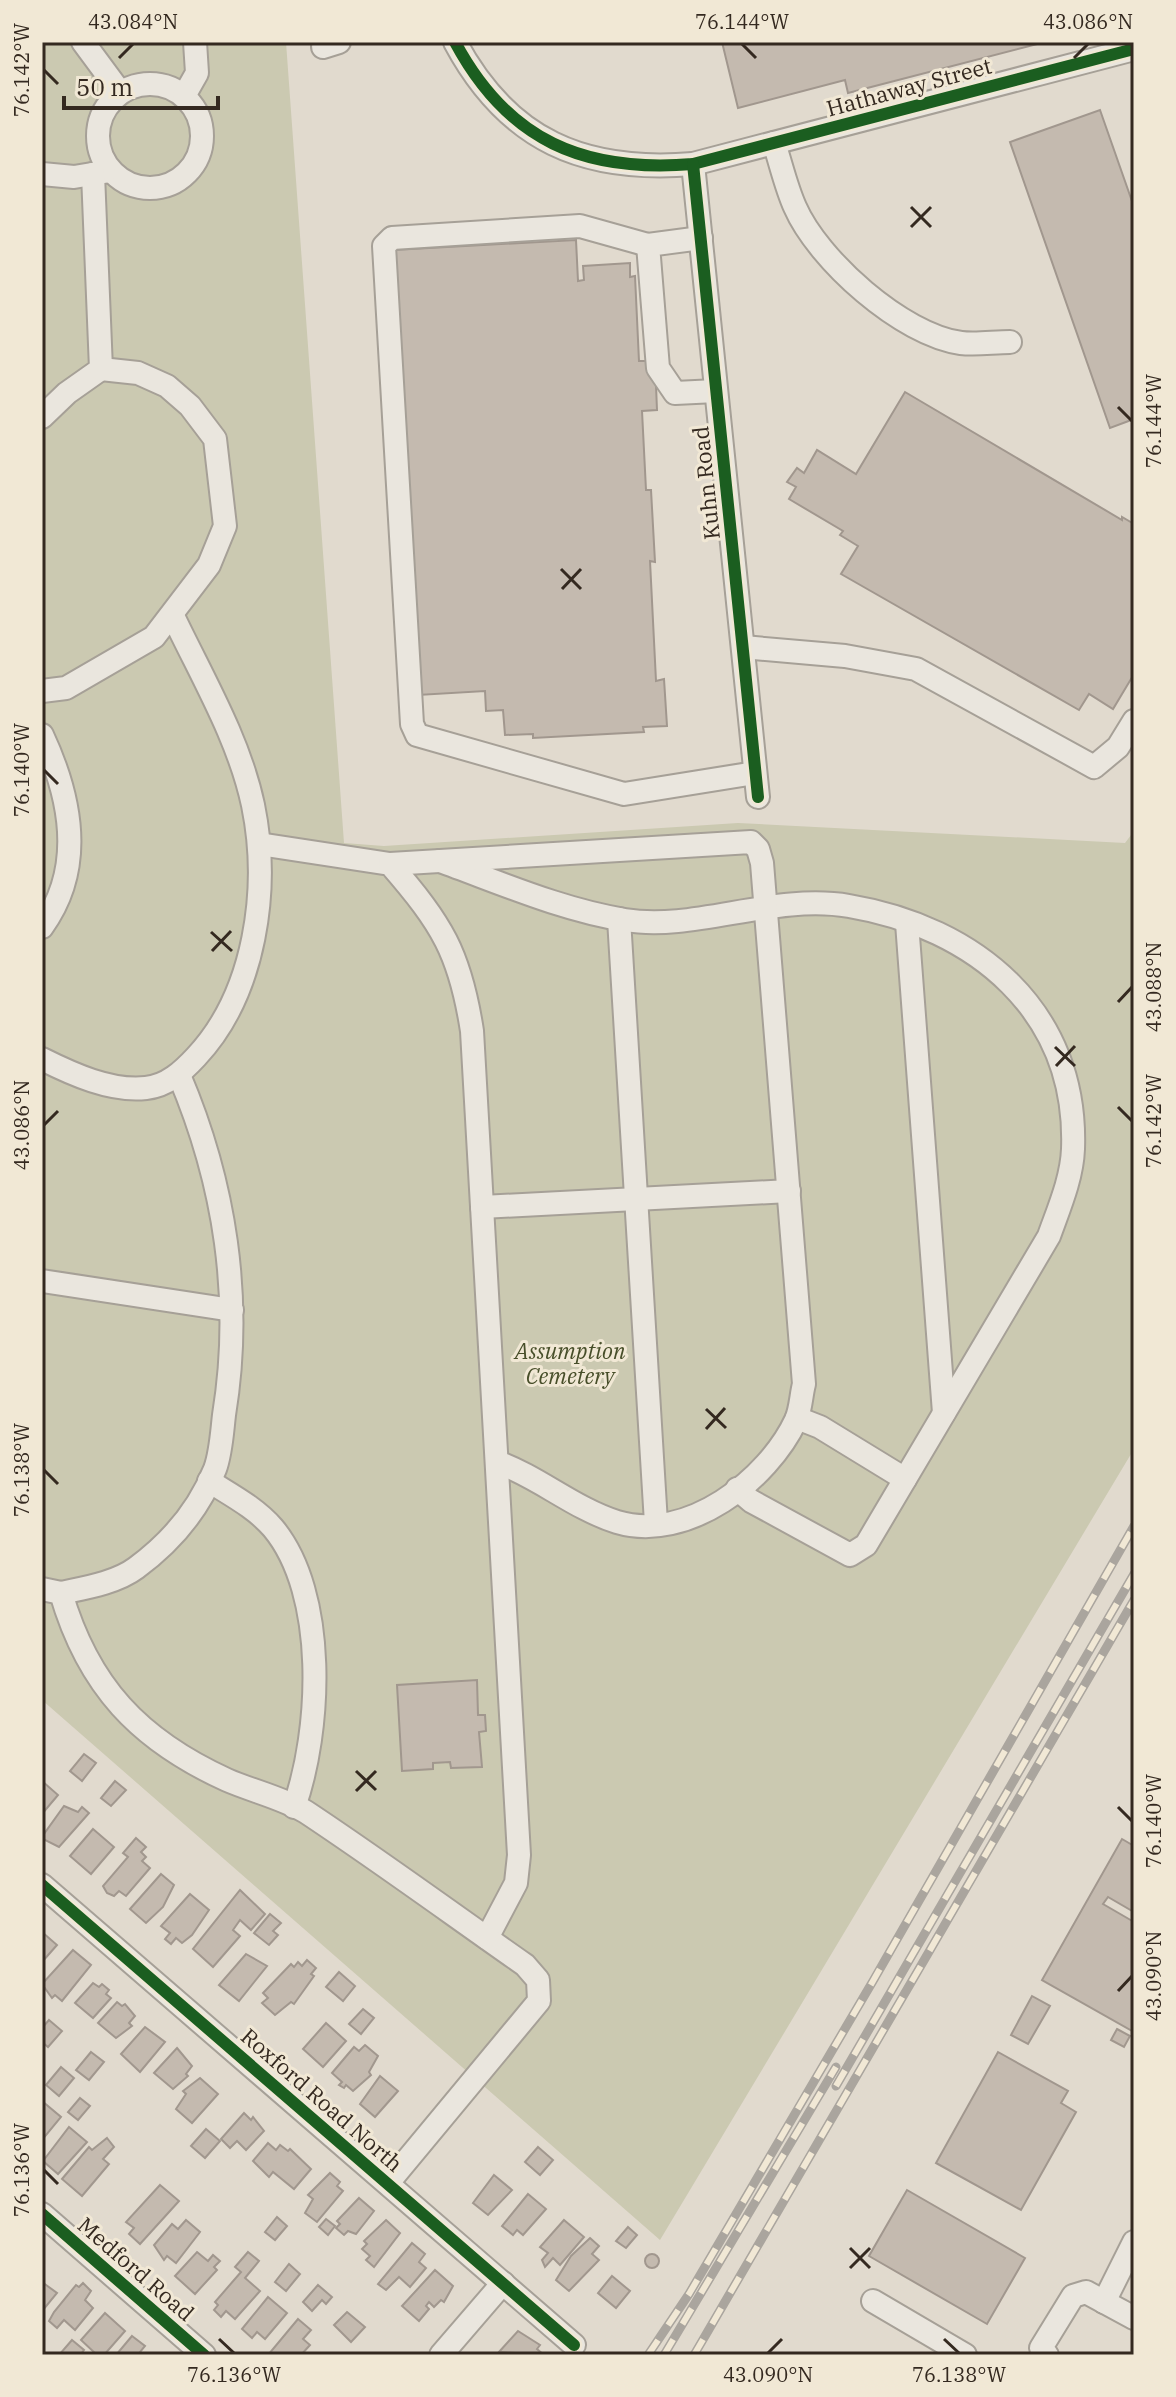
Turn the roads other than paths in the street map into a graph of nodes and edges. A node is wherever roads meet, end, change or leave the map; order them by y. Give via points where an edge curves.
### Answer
1 (83, 42) edge
2 (195, 42) edge
3 (462, 44) edge
4 (1134, 49) edge
5 (120, 92) junction
6 (184, 96) junction
7 (774, 143) junction
8 (693, 164) junction
9 (101, 172) junction
10 (42, 174) edge
11 (701, 238) junction
12 (648, 245) junction
13 (1010, 342) dead end
14 (101, 369) junction
15 (716, 391) junction
16 (42, 417) edge
17 (173, 616) junction
18 (743, 647) junction
19 (42, 691) edge
20 (1134, 721) edge
21 (42, 735) edge
22 (755, 773) junction
23 (758, 797) dead end
24 (259, 844) junction
25 (440, 861) junction
26 (390, 864) junction
27 (766, 905) junction
28 (619, 919) junction
29 (907, 923) junction
30 (42, 927) edge
31 (42, 1059) edge
32 (179, 1075) junction
33 (789, 1191) junction
34 (636, 1199) junction
35 (482, 1207) junction
36 (42, 1281) edge
37 (232, 1310) junction
38 (944, 1413) junction
39 (797, 1418) junction
40 (497, 1462) junction
41 (905, 1479) junction
42 (209, 1481) junction
43 (737, 1489) junction
44 (656, 1523) junction
45 (52, 1591) edge
46 (294, 1807) junction
47 (42, 1885) edge
48 (487, 1938) junction
49 (388, 2183) junction
50 (42, 2214) edge
51 (1134, 2242) edge
52 (503, 2283) junction
53 (873, 2301) dead end
54 (1104, 2302) junction
55 (1134, 2318) edge
56 (574, 2345) dead end
57 (204, 2355) edge
58 (441, 2355) edge
59 (965, 2355) edge
60 (1047, 2355) edge

1 - 5 street
2 - 6 street via 197,73
3 - 8 street, Hathaway Street via 474,76 511,118 561,150 647,168
4 - 7 street, Hathaway Street
5 - 6 street via 153,83
5 - 9 street via 99,120
6 - 9 street via 195,108 203,138 192,167 181,178 152,189
7 - 8 street, Hathaway Street
7 - 13 street via 795,207 856,286 912,324 959,343
8 - 11 street, Kuhn Road
9 - 10 street via 74,177
9 - 14 street
11 - 12 street
11 - 15 street, Kuhn Road
12 - 15 street via 658,368 675,393
12 - 22 street via 580,226 392,238 384,246 412,724 417,735 624,794
14 - 16 street
14 - 17 street via 138,373 167,386 215,439 225,526 209,565
15 - 18 street, Kuhn Road
17 - 19 street via 154,637 113,663 66,688
17 - 24 street via 245,766
18 - 20 street via 916,669 1094,767 1118,747
18 - 22 street, Kuhn Road
21 - 30 street via 61,777 70,851 66,880
22 - 23 street, Kuhn Road
24 - 26 street
24 - 32 street via 252,948 227,1012 208,1044
25 - 26 street
25 - 27 street via 751,842 762,863
25 - 28 street
26 - 35 street via 453,948 464,981 472,1031
27 - 28 street via 683,920
27 - 29 street via 848,906
27 - 33 street
28 - 34 street
29 - 38 street
29 - 38 street via 952,938 992,964 1020,992 1043,1022 1071,1102 1073,1150 1049,1236
31 - 32 street via 74,1075 120,1085 146,1088
32 - 37 street via 203,1132 215,1185 231,1269
33 - 34 street
33 - 39 street via 804,1384
34 - 35 street
34 - 44 street
35 - 40 street
36 - 37 street
37 - 42 street via 233,1360 216,1467
38 - 41 street
39 - 41 street
39 - 43 street via 771,1459
40 - 44 street via 591,1513 622,1523
40 - 48 street via 519,1855 516,1883
41 - 43 street via 866,1545 850,1555
42 - 45 street via 182,1527 134,1570 89,1587
42 - 46 street via 274,1529 308,1609 315,1658 313,1723 306,1774
43 - 44 street via 690,1517
45 - 46 street via 102,1687 141,1727 184,1760
46 - 48 street
47 - 49 street, Roxford Road North
48 - 49 street via 538,1980 539,2001
49 - 52 street, Roxford Road North
50 - 57 street, Medford Road
51 - 54 street
52 - 56 street, Roxford Road North
52 - 58 street
53 - 59 street
54 - 55 street
54 - 60 street via 1086,2292 1073,2296 1041,2348

